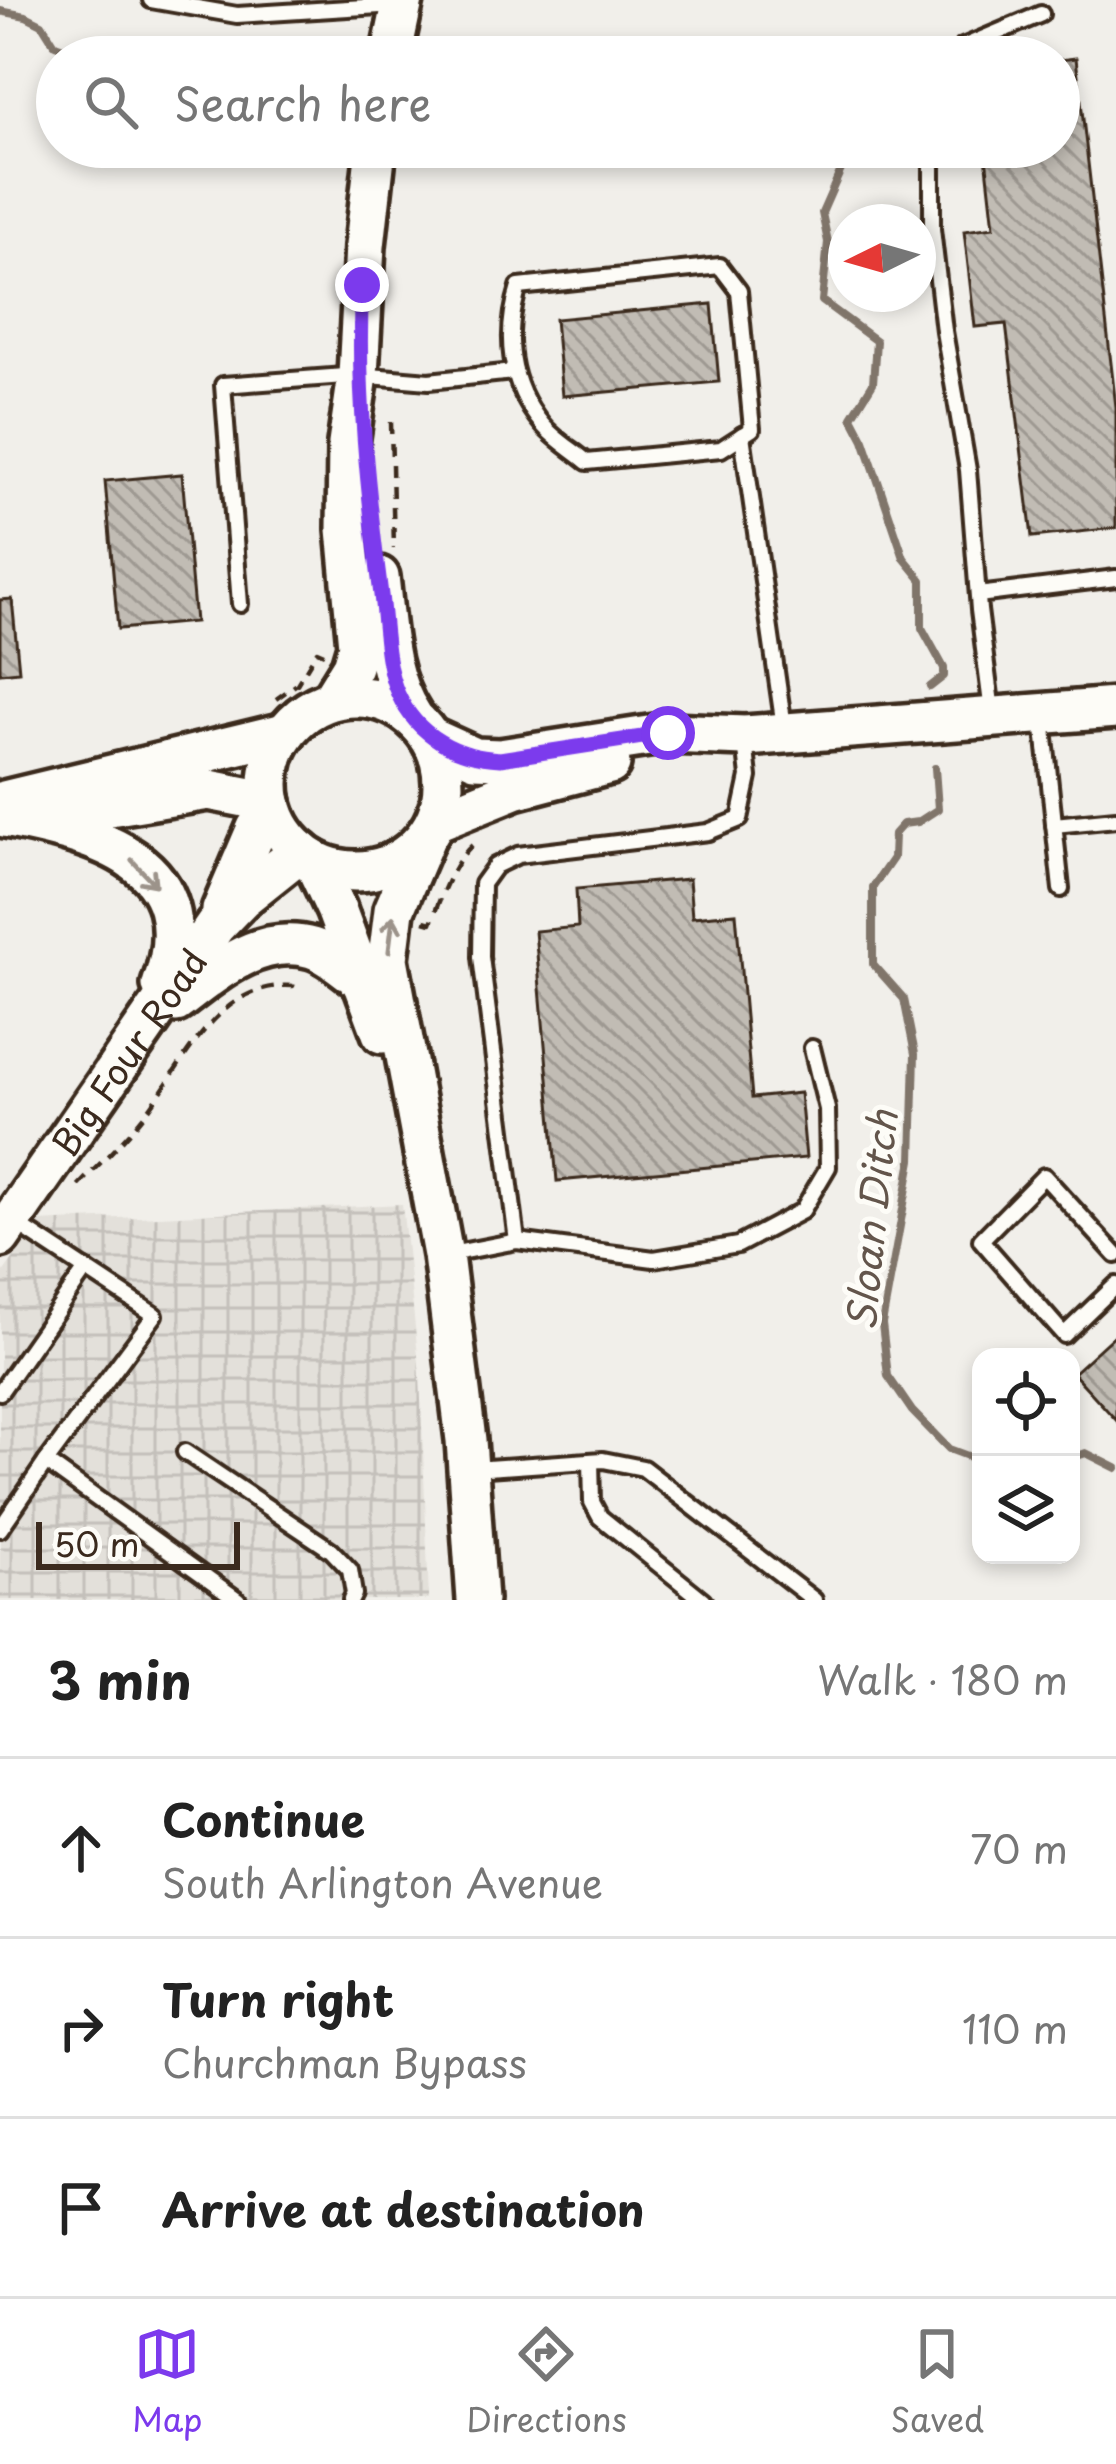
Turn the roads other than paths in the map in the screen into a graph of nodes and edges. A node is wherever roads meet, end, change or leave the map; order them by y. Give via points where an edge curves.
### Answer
1 (155, 1) edge
2 (402, 3) edge
3 (1042, 14) dead end
4 (395, 36) edge
5 (989, 36) edge
6 (374, 168) edge
7 (932, 168) edge
8 (513, 372) junction
9 (358, 375) junction
10 (742, 435) junction
11 (1116, 578) edge
12 (978, 595) junction
13 (240, 604) dead end
14 (331, 700) junction
15 (1116, 708) edge
16 (1042, 714) junction
17 (992, 718) junction
18 (421, 727) junction
19 (285, 733) junction
20 (784, 733) junction
21 (745, 736) junction
22 (272, 806) junction
23 (8, 813) edge
24 (1116, 819) edge
25 (1054, 825) junction
26 (430, 830) junction
27 (307, 856) junction
28 (1060, 889) dead end
29 (215, 926) junction
30 (360, 979) junction
31 (148, 1023) junction
32 (812, 1048) dead end
33 (6, 1228) edge
34 (517, 1240) junction
35 (1116, 1255) edge
36 (443, 1256) junction
37 (86, 1270) junction
38 (1116, 1285) edge
39 (0, 1392) edge
40 (184, 1452) dead end
41 (591, 1461) junction
42 (46, 1462) junction
43 (468, 1469) junction
44 (0, 1529) edge
45 (238, 1600) edge
46 (351, 1600) edge
47 (477, 1600) edge
48 (703, 1600) edge
49 (814, 1600) edge

1 - 2 lane via 237,15
2 - 4 street
3 - 5 lane
6 - 9 street
7 - 12 lane via 932,229
8 - 9 lane via 429,381
8 - 10 lane via 542,424 587,463 721,449
8 - 10 lane via 508,320 518,287 720,266 739,291 752,428
9 - 13 lane via 223,385
9 - 14 street via 346,484 358,646
9 - 18 street via 390,667
10 - 20 lane
11 - 12 lane
12 - 17 lane
14 - 18 street via 373,698
14 - 19 street
15 - 16 street
16 - 17 street
16 - 25 lane
17 - 20 street
18 - 21 street via 475,758 500,759 668,733
18 - 26 street via 444,778
19 - 22 street via 271,766
19 - 23 street
20 - 21 street
21 - 26 street via 515,789
21 - 34 lane via 740,819 708,832 518,855 482,884 481,957
22 - 23 street via 208,790
22 - 27 street
22 - 29 street, Big Four Road
23 -> 31 street via 98,839 124,852 157,886 175,938
24 - 25 lane
25 - 28 lane
26 - 27 street via 384,867 335,869
36 -> 26 street via 388,959 394,910
27 - 29 street, Big Four Road
27 - 30 street
29 - 31 street, Big Four Road
30 - 31 street via 317,949 276,946 231,962
30 - 36 street
31 - 33 street, Big Four Road
32 - 34 lane via 827,1109 828,1167 802,1211 738,1245 654,1259
33 - 37 lane
34 - 36 lane
35 - 38 lane via 1044,1175 981,1240 1064,1335
36 - 43 street
37 - 39 lane
37 - 42 lane via 155,1315
40 - 46 lane via 332,1550 350,1570
41 - 43 lane
41 - 48 lane via 600,1517
41 - 49 lane via 643,1468
42 - 44 lane
42 - 45 lane
43 - 47 street

